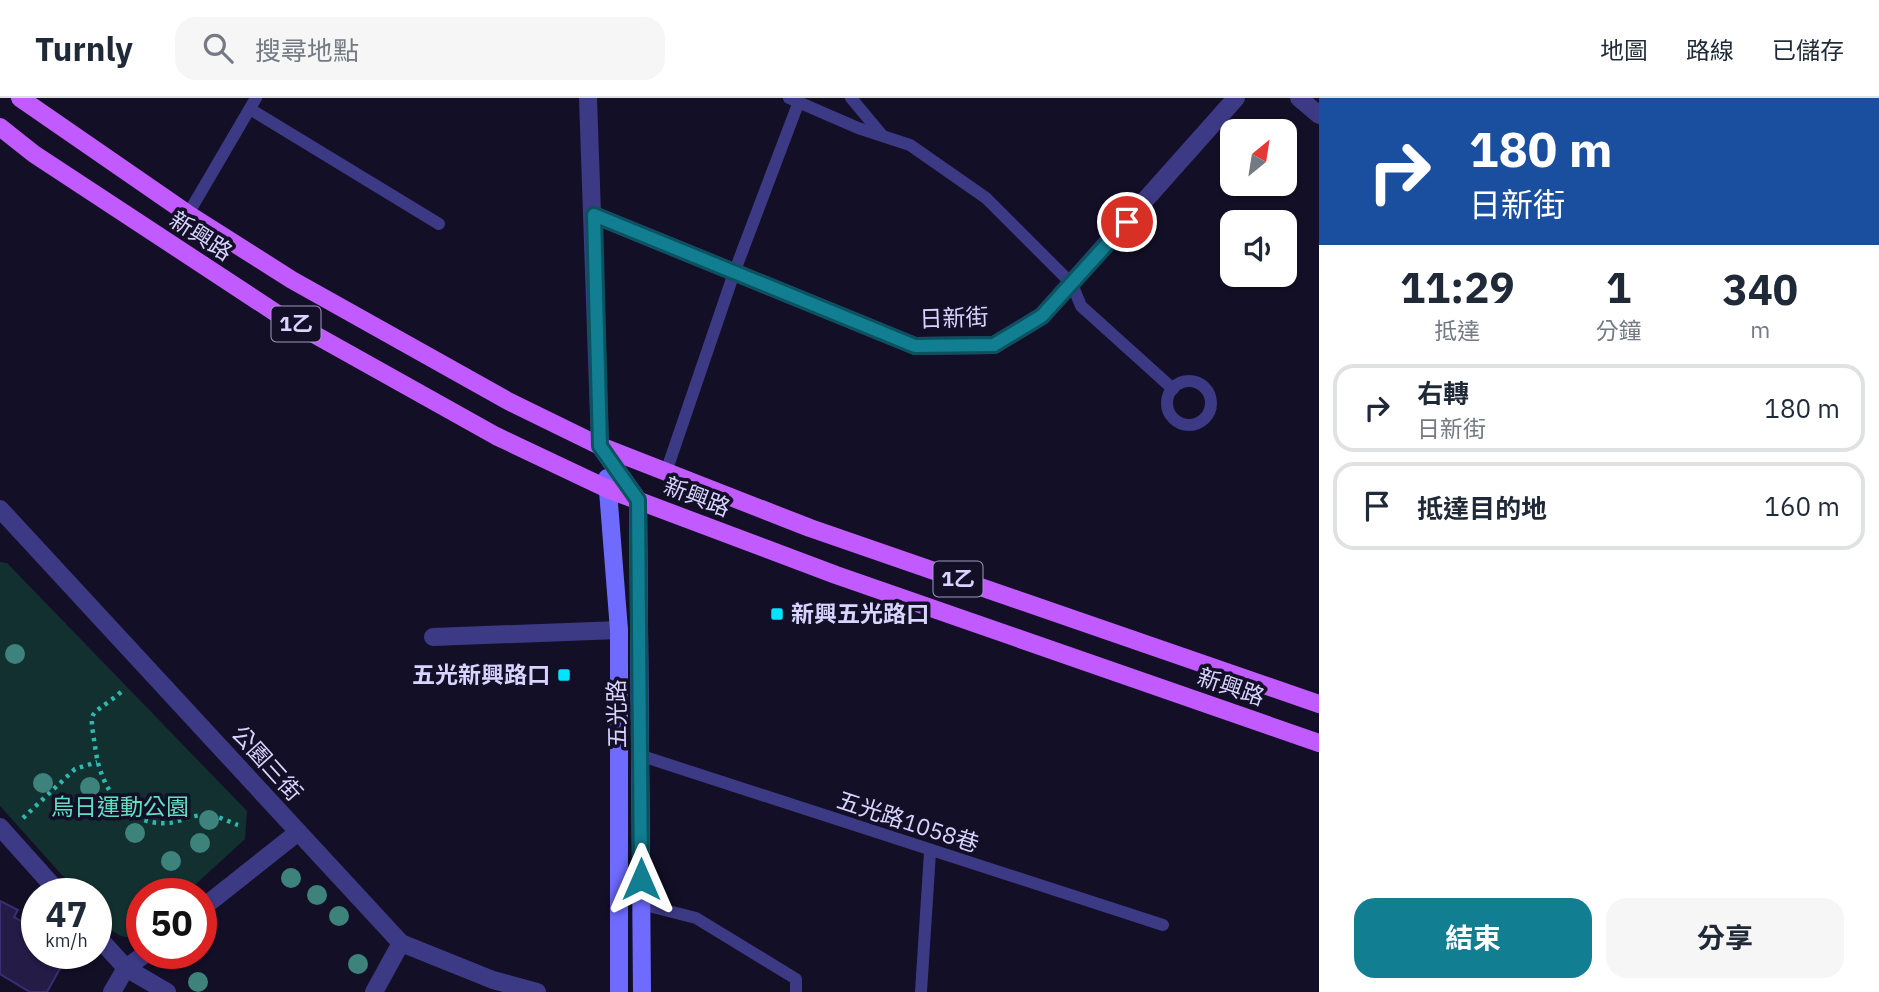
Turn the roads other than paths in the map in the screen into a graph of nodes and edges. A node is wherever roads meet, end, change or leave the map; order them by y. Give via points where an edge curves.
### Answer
1 (20, 98) edge
2 (589, 98) edge
3 (851, 98) edge
4 (1236, 98) edge
5 (1299, 98) edge
6 (793, 101) edge
7 (253, 103) edge
8 (1319, 115) edge
9 (0, 127) edge
10 (883, 136) junction
11 (188, 214) junction
12 (594, 215) junction
13 (439, 224) dead end
14 (734, 273) junction
15 (1072, 284) junction
16 (1173, 388) dead end
17 (600, 446) junction
18 (666, 472) junction
19 (610, 490) junction
20 (638, 500) junction
21 (0, 509) edge
22 (620, 630) junction
23 (433, 637) dead end
24 (1319, 704) edge
25 (1319, 743) edge
26 (642, 756) junction
27 (0, 827) edge
28 (297, 833) junction
29 (930, 852) junction
30 (46, 878) edge
31 (217, 896) edge
32 (641, 904) junction
33 (1163, 925) dead end
34 (401, 943) junction
35 (112, 953) edge
36 (126, 968) joint
37 (128, 969) edge
38 (112, 992) edge
39 (167, 992) edge
40 (374, 992) edge
41 (537, 992) edge
42 (619, 992) edge
43 (642, 992) edge
44 (796, 992) edge
45 (922, 992) edge

1 - 11 main road, 新興路 / 1乙
2 - 12 street, 五光路
3 - 10 lane
4 - 15 street, 日新街
5 - 8 street
6 - 10 lane
6 - 14 lane
7 - 11 lane
7 - 13 lane
9 - 19 main road, 新興路 / 1乙 via 276,313 496,436
10 - 15 lane via 910,145 986,198
11 - 17 main road, 新興路 / 1乙 via 292,280 508,401
12 - 14 street, 日新街
12 - 17 street, 五光路
14 - 15 street, 日新街 via 915,346 994,345 1042,316
14 - 18 lane
15 - 16 lane via 1081,306
17 - 18 main road, 新興路 / 1乙
17 - 19 main road, 五光路
17 - 20 main road
18 - 24 main road, 新興路 / 1乙 via 810,528
19 - 20 main road, 新興路 / 1乙
19 - 22 main road, 五光路
20 - 25 main road, 新興路 / 1乙 via 836,575
20 - 26 main road, 五光路
21 - 28 street, 公園三街
22 - 23 street
22 - 42 main road, 五光路
26 - 29 lane, 五光路1058巷
26 - 32 main road, 五光路
27 - 30 street
28 - 31 street
28 - 34 street, 公園三街
29 - 33 lane, 五光路1058巷
29 - 45 lane
32 - 43 main road, 五光路
32 - 44 lane via 696,919 796,979
34 - 40 street
34 - 41 street, 公園三街 via 493,980
35 - 36 street
36 - 38 street
37 - 39 street

